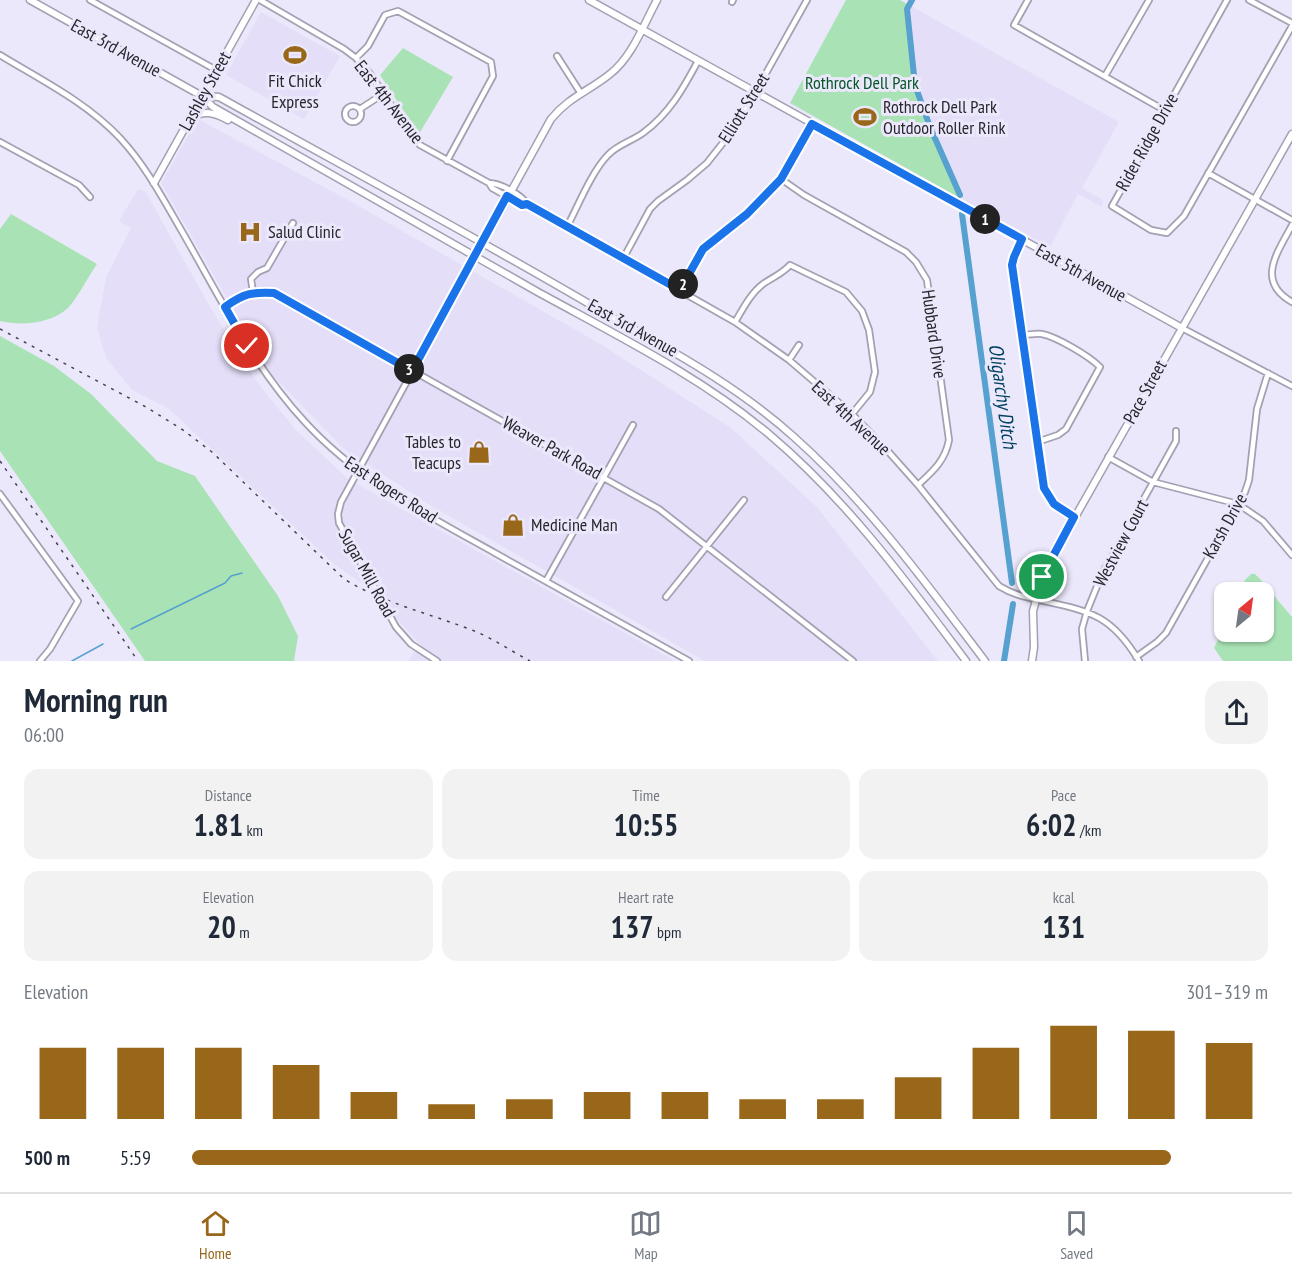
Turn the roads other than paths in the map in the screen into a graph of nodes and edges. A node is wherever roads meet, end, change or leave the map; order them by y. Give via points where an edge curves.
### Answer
1 (30, 0) edge
2 (90, 0) edge
3 (258, 0) edge
4 (589, 0) edge
5 (657, 0) edge
6 (807, 0) edge
7 (1028, 0) edge
8 (1149, 0) edge
9 (1227, 0) edge
10 (1249, 0) edge
11 (1292, 24) edge
12 (641, 29) junction
13 (0, 55) edge
14 (557, 56) dead end
15 (356, 58) junction
16 (698, 61) junction
17 (216, 70) junction
18 (1105, 76) junction
19 (580, 92) junction
20 (755, 92) junction
21 (383, 94) junction
22 (202, 96) junction
23 (360, 109) dead end
24 (1164, 110) junction
25 (188, 122) junction
26 (812, 124) junction
27 (254, 131) junction
28 (1292, 134) edge
29 (0, 142) edge
30 (447, 161) junction
31 (1208, 173) junction
32 (781, 179) junction
33 (154, 183) junction
34 (508, 194) junction
35 (90, 197) dead end
36 (1255, 200) junction
37 (293, 223) dead end
38 (1292, 223) edge
39 (567, 227) junction
40 (1022, 239) junction
41 (483, 242) junction
42 (475, 257) junction
43 (623, 259) junction
44 (680, 290) junction
45 (253, 292) junction
46 (1292, 302) edge
47 (225, 307) junction
48 (735, 322) junction
49 (1182, 328) junction
50 (1022, 335) junction
51 (799, 345) dead end
52 (789, 360) junction
53 (412, 371) junction
54 (1268, 373) junction
55 (1292, 386) edge
56 (852, 414) junction
57 (633, 425) dead end
58 (1176, 430) dead end
59 (1037, 442) junction
60 (1108, 457) junction
61 (358, 470) junction
62 (605, 477) junction
63 (1153, 482) junction
64 (918, 485) junction
65 (0, 494) edge
66 (744, 500) dead end
67 (1238, 504) junction
68 (1074, 517) junction
69 (708, 546) junction
70 (1292, 554) edge
71 (546, 581) junction
72 (666, 597) dead end
73 (1035, 599) junction
74 (1087, 611) junction
75 (1138, 659) edge
76 (40, 661) edge
77 (437, 661) edge
78 (689, 661) edge
79 (853, 661) edge
80 (966, 661) edge
81 (985, 661) edge
82 (1032, 661) edge
83 (1085, 661) edge

1 - 22 main road, East 3rd Avenue
2 - 17 street
3 - 15 street, East 4th Avenue
3 - 17 main road, Lashley Street
4 - 12 main road, East 5th Avenue
5 - 12 main road
6 - 20 street, Elliott Street
7 - 18 street via 1014,25
8 - 18 street
9 - 24 street, Rider Ridge Drive
10 - 11 street
11 - 31 street, Rider Ridge Drive
12 - 16 main road, East 5th Avenue
12 - 19 main road via 616,69
13 - 33 street, East Rogers Road via 101,120
14 - 19 street
15 - 21 street, East 4th Avenue
15 - 30 street via 386,15 398,10 491,62 494,76
16 - 20 main road, East 5th Avenue
16 - 39 street via 668,111 602,162
17 - 22 main road, Lashley Street
18 - 24 street
19 - 34 main road via 551,118
20 - 26 main road, East 5th Avenue
20 - 43 street, Elliott Street via 719,150 650,209
21 - 23 street
21 - 30 street, East 4th Avenue via 420,146
22 - 25 main road, Lashley Street
22 - 27 main road, East 3rd Avenue
22 - 41 main road, East 3rd Avenue via 219,97
24 - 31 street, Rider Ridge Drive via 1112,206 1151,230 1167,233 1184,216
25 - 27 main road via 196,114 213,113
25 - 33 main road, Lashley Street
26 - 32 street
26 - 40 main road, East 5th Avenue
27 - 42 main road, East 3rd Avenue
28 - 36 main road, Pace Street
29 - 35 street via 79,185
30 - 34 street, East 4th Avenue
31 - 36 street
32 - 44 street via 747,214 703,249
32 - 64 street, Hubbard Drive via 906,252 927,280 949,440 944,458
33 - 47 street, East Rogers Road
34 - 39 street, East 4th Avenue
34 - 41 main road
36 - 38 street
36 - 49 main road, Pace Street
37 - 45 street via 267,268 251,279
38 - 46 street via 1274,258 1272,281
39 - 43 street, East 4th Avenue
40 - 49 main road, East 5th Avenue
40 - 50 street via 1012,265
41 - 42 main road
41 - 81 main road, East 3rd Avenue via 689,360 775,421 859,502
42 - 53 street, Sugar Mill Road
42 - 80 main road, East 3rd Avenue via 681,372 770,435 856,520
43 - 44 street, East 4th Avenue
44 - 48 street, East 4th Avenue
45 - 47 street
45 - 53 street, Weaver Park Road via 274,293
47 - 61 street, East Rogers Road via 276,389 316,434
48 - 52 street, East 4th Avenue
48 - 56 street via 753,292 790,265 846,292 862,311 869,330 875,372 870,392
49 - 54 street, East 5th Avenue
49 - 60 main road, Pace Street
50 - 59 street
50 - 59 street via 1047,336 1100,367 1066,429
51 - 52 street
52 - 56 street, East 4th Avenue
53 - 61 street, Sugar Mill Road
53 - 62 street, Weaver Park Road
54 - 55 street, East 5th Avenue
54 - 67 street, Karsh Drive via 1257,409 1249,480
56 - 64 street, East 4th Avenue
57 - 62 street
58 - 63 street, Westview Court via 1176,441
59 - 68 street via 1048,497
60 - 63 street
60 - 68 main road, Pace Street
61 - 71 street, East Rogers Road via 406,504
61 - 77 street, Sugar Mill Road via 340,502 339,523 396,627 411,644
62 - 69 street, Weaver Park Road via 659,508
62 - 71 street
63 - 67 street
63 - 74 street, Westview Court via 1102,574
64 - 73 street, East 4th Avenue via 999,586
65 - 76 street via 78,601
66 - 69 street
67 - 70 street via 1263,521
67 - 75 street, Karsh Drive via 1166,633
68 - 73 main road, Pace Street via 1044,572
69 - 72 street
69 - 79 street, Weaver Park Road
71 - 78 street, East Rogers Road
73 - 74 street, East 4th Avenue
73 - 82 main road, Pace Street
74 - 75 street, East 4th Avenue via 1113,626
74 - 83 street, Westview Court via 1082,629

